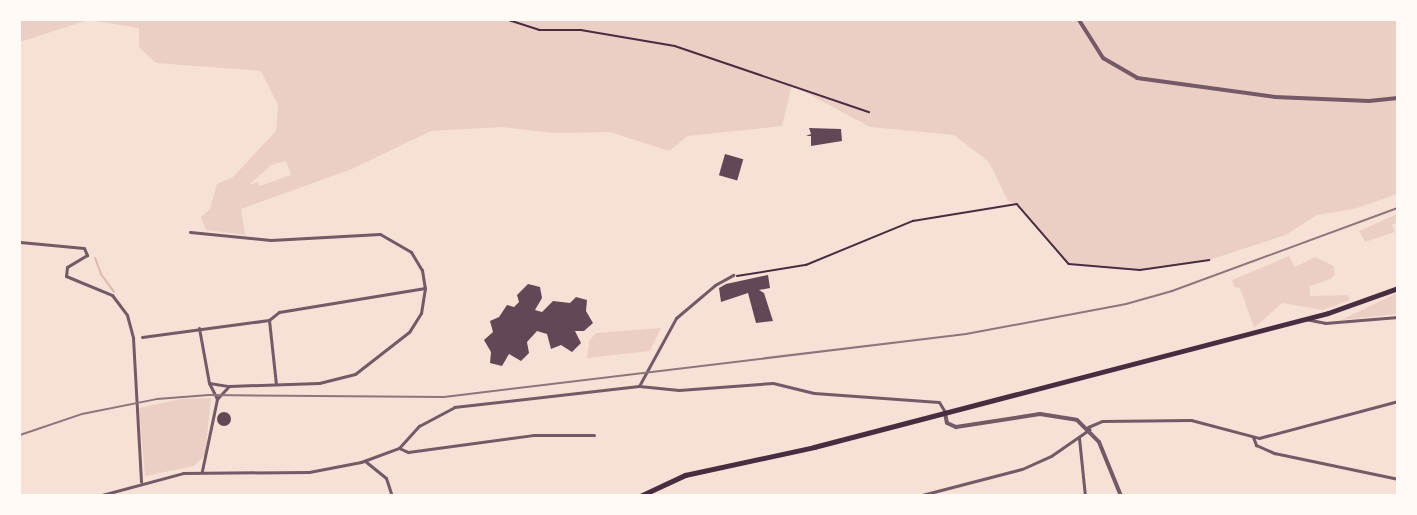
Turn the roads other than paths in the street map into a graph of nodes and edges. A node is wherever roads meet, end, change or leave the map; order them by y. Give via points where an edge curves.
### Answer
1 (1079, 20) edge
2 (1398, 98) edge
3 (190, 232) dead end
4 (20, 242) edge
5 (733, 275) road end
6 (425, 288) junction
7 (1398, 288) edge
8 (1305, 318) junction
9 (1398, 318) edge
10 (269, 320) junction
11 (199, 328) junction
12 (142, 337) dead end
13 (209, 383) junction
14 (276, 384) junction
15 (229, 386) junction
16 (639, 386) junction
17 (217, 399) junction
18 (1398, 401) edge
19 (945, 412) junction
20 (1089, 428) junction
21 (594, 435) dead end
22 (1253, 437) junction
23 (1079, 438) junction
24 (399, 448) junction
25 (365, 461) junction
26 (202, 471) junction
27 (1398, 478) edge
28 (141, 482) junction
29 (98, 495) edge
30 (392, 495) edge
31 (640, 495) edge
32 (918, 495) edge
33 (1085, 495) edge
34 (1121, 495) edge

1 - 2 street via 1103,58 1137,78 1301,99
3 - 6 street via 271,240 380,234 411,252 422,270
4 - 28 street via 84,248 87,255 67,267 66,276 112,295 128,315 133,338
5 - 16 street via 676,318
6 - 10 street via 279,312
6 - 14 street via 417,322 367,368 330,382
7 - 8 main road via 1353,306
8 - 9 street via 1314,323
8 - 19 main road
10 - 11 street
10 - 14 street
11 - 12 street
11 - 13 street
13 - 15 street
13 - 17 street
14 - 15 street
15 - 17 street
16 - 19 street via 679,390 773,383 814,393 939,402
16 - 24 street via 454,406 419,426
17 - 26 street
18 - 22 street via 1337,414 1303,429
19 - 20 street via 947,423 956,427 1050,413 1069,416
19 - 31 main road via 814,447 685,475
20 - 22 street via 1102,421 1183,419
20 - 23 street
20 - 34 street via 1102,447
21 - 24 street via 533,435 408,452
22 - 27 street via 1256,445 1274,453
23 - 32 street via 1022,469
23 - 33 street
24 - 25 street
25 - 26 street via 309,472
25 - 30 street via 386,478
26 - 28 street
28 - 29 street

